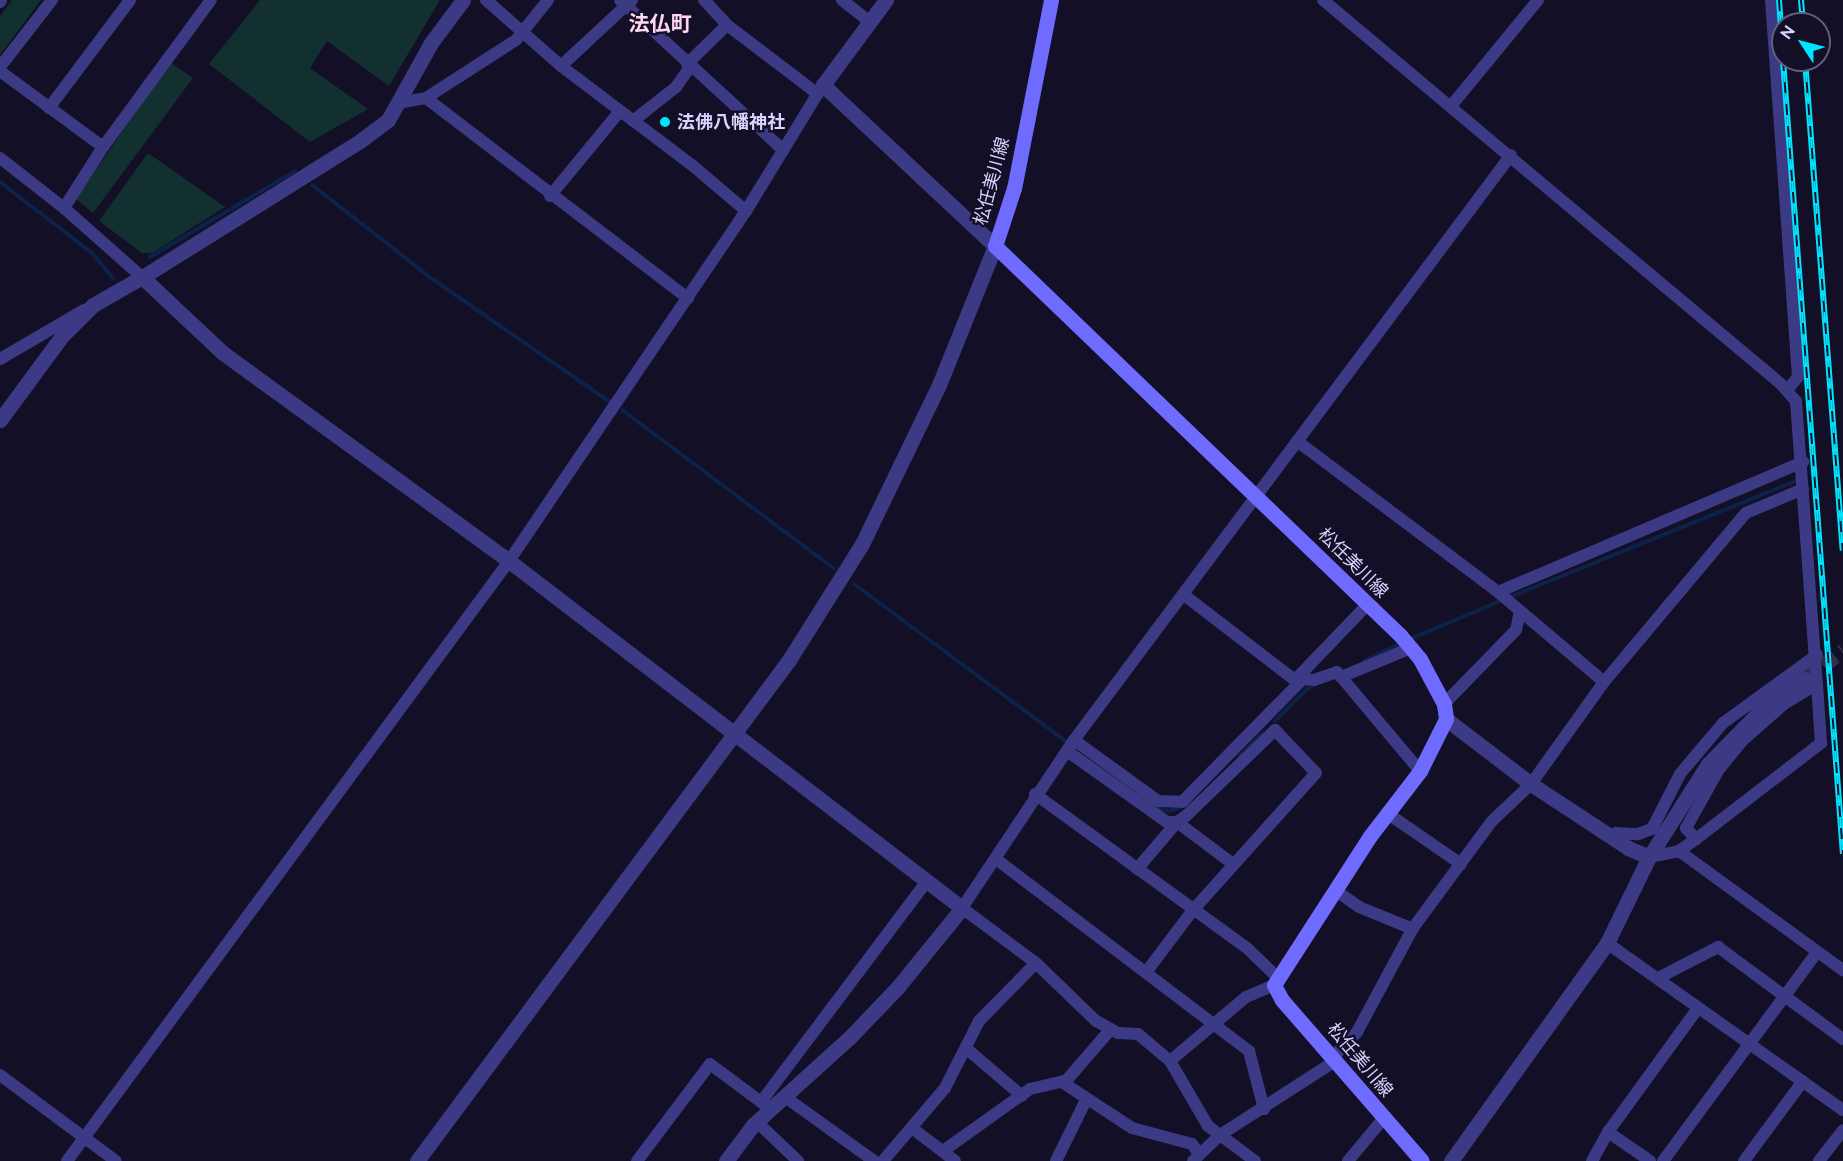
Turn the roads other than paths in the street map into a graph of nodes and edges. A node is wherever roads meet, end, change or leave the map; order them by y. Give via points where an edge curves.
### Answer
1 (52, 0) edge
2 (130, 0) edge
3 (211, 0) edge
4 (463, 0) edge
5 (486, 0) edge
6 (548, 0) edge
7 (704, 0) edge
8 (842, 0) edge
9 (886, 0) edge
10 (1051, 0) edge
11 (1323, 0) edge
12 (1538, 0) edge
13 (1771, 0) edge
14 (626, 2) edge
15 (870, 21) junction
16 (727, 25) junction
17 (524, 31) junction
18 (689, 65) junction
19 (561, 66) junction
20 (0, 69) edge
21 (820, 90) junction
22 (426, 98) junction
23 (398, 103) junction
24 (1451, 106) junction
25 (48, 108) junction
26 (620, 111) junction
27 (633, 121) junction
28 (103, 147) junction
29 (783, 150) junction
30 (1511, 155) junction
31 (0, 158) edge
32 (550, 196) junction
33 (64, 208) junction
34 (746, 211) junction
35 (995, 246) junction
36 (142, 277) junction
37 (688, 298) junction
38 (93, 305) junction
39 (0, 359) edge
40 (1787, 390) junction
41 (0, 420) edge
42 (1297, 441) junction
43 (1803, 462) junction
44 (1803, 489) junction
45 (1257, 494) junction
46 (509, 561) junction
47 (1498, 592) junction
48 (1184, 595) junction
49 (1367, 605) junction
50 (1520, 611) junction
51 (1407, 643) junction
52 (1817, 655) junction
53 (1341, 677) junction
54 (1300, 679) junction
55 (1811, 681) junction
56 (1604, 682) junction
57 (1444, 704) junction
58 (1446, 719) junction
59 (1265, 720) junction
60 (1275, 730) junction
61 (736, 734) junction
62 (1070, 746) junction
63 (1420, 771) junction
64 (1531, 784) junction
65 (1035, 794) junction
66 (1388, 813) junction
67 (1177, 822) junction
68 (1613, 838) junction
69 (1696, 839) junction
70 (1679, 851) junction
71 (1649, 857) junction
72 (996, 859) junction
73 (1233, 864) junction
74 (1461, 864) junction
75 (1137, 869) junction
76 (926, 882) junction
77 (1335, 890) junction
78 (962, 908) junction
79 (1193, 910) junction
80 (1413, 929) junction
81 (1607, 943) junction
82 (1816, 952) junction
83 (1036, 963) junction
84 (1843, 970) edge
85 (1147, 971) junction
86 (1658, 978) junction
87 (1276, 981) junction
88 (1785, 997) junction
89 (1698, 1008) junction
90 (1216, 1023) junction
91 (1110, 1030) junction
92 (1843, 1039) edge
93 (1749, 1043) junction
94 (966, 1049) junction
95 (1336, 1058) junction
96 (1170, 1061) junction
97 (0, 1074) edge
98 (1803, 1081) junction
99 (1062, 1082) junction
100 (1022, 1096) junction
101 (785, 1097) junction
102 (1086, 1100) junction
103 (766, 1106) junction
104 (1264, 1108) junction
105 (1843, 1110) edge
106 (1383, 1119) junction
107 (757, 1122) junction
108 (912, 1128) junction
109 (1843, 1130) edge
110 (1608, 1132) junction
111 (1220, 1135) junction
112 (84, 1137) junction
113 (943, 1151) junction
114 (1196, 1158) edge
115 (67, 1161) edge
116 (116, 1161) edge
117 (417, 1161) edge
118 (637, 1161) edge
119 (726, 1161) edge
120 (798, 1161) edge
121 (874, 1161) edge
122 (883, 1161) edge
123 (955, 1161) edge
124 (1056, 1161) edge
125 (1255, 1161) edge
126 (1348, 1161) edge
127 (1422, 1161) edge
128 (1451, 1161) edge
129 (1592, 1161) edge
130 (1650, 1161) edge
131 (1663, 1161) edge
132 (1744, 1161) edge
133 (1819, 1161) edge

1 - 20 street
2 - 25 street
3 - 28 street
4 - 23 street via 430,43
5 - 17 street
6 - 17 street
7 - 16 street
8 - 15 street
9 - 15 street
10 - 35 main road, 松任美川線 via 1014,188
11 - 24 street
12 - 24 street
13 - 40 street via 1798,377
14 - 18 street
14 - 19 street
15 - 21 street
16 - 18 street
16 - 21 street
17 - 19 street
17 - 22 street
18 - 27 street via 676,87
18 - 29 street
19 - 26 street
20 - 25 street
21 - 29 street
21 - 35 street
22 - 23 street
22 - 32 street
23 - 36 street via 388,120 360,141
24 - 30 street
25 - 28 street
26 - 27 street
26 - 32 street
27 - 34 street
28 - 33 street
29 - 34 street
30 - 40 street
30 - 42 street
31 - 33 street
32 - 37 street
33 - 36 street
34 - 37 street
35 - 45 main road, 松任美川線
35 - 61 street via 939,385 862,544 789,660
36 - 38 street
36 - 46 street via 223,353
37 - 46 street
38 - 39 street
38 - 41 street via 62,336
40 - 43 street via 1796,400
42 - 45 street
42 - 47 street
43 - 44 street
43 - 47 street
44 - 52 street
44 - 56 street via 1746,513
45 - 48 street
45 - 49 main road, 松任美川線
46 - 61 street
46 - 112 street
47 - 50 street
48 - 54 street
48 - 62 street
49 - 51 main road, 松任美川線
49 - 54 street
50 - 56 street
50 - 57 street via 1516,630
51 - 53 street
51 - 57 main road, 松任美川線
52 - 55 street
52 - 68 street via 1723,723 1680,774 1652,829 1638,834 1616,833
53 - 54 street via 1337,672 1314,680
53 - 63 street
54 - 59 street
55 - 69 street via 1742,741 1719,769 1686,828
55 - 69 street via 1821,742
55 - 71 street via 1765,706 1708,764
56 - 64 street
57 - 58 main road, 松任美川線
58 - 63 main road
58 - 64 street
59 - 60 street
59 - 62 street via 1182,802 1158,801
60 - 67 street
60 - 73 street via 1316,773
61 - 76 street
61 - 117 street
62 - 65 street
62 - 67 street via 1159,818
63 - 66 main road
64 - 68 street
64 - 74 street via 1492,821
65 - 72 street
65 - 75 street
66 - 74 street
66 - 77 main road
67 - 73 street
67 - 75 street
68 - 71 street
69 - 70 street
70 - 71 street
70 - 82 street
71 - 81 street
72 - 78 street
72 - 85 street
73 - 79 street
74 - 80 street
75 - 79 street
76 - 78 street
76 - 103 street
77 - 80 street via 1359,907
77 - 87 main road
78 - 83 street
78 - 101 street via 897,988
79 - 85 street
79 - 87 street via 1248,949
80 - 95 street via 1357,1032
81 - 86 street
81 - 128 street
82 - 84 street
82 - 88 street
83 - 91 street
83 - 94 street via 979,1021
85 - 90 street
86 - 88 street via 1718,947
86 - 89 street
87 - 90 street via 1246,997
87 - 95 main road, 松任美川線 via 1282,1000
88 - 92 street
88 - 93 street
89 - 93 street
89 - 110 street
90 - 96 street
90 - 104 street via 1249,1052
91 - 96 street via 1138,1034
91 - 99 street via 1079,1069
93 - 98 street
93 - 131 street
94 - 100 street
94 - 108 street via 945,1088
95 - 104 street
95 - 106 main road, 松任美川線
96 - 111 street via 1208,1126
97 - 112 street
98 - 105 street
98 - 132 street
99 - 100 street via 1030,1089
99 - 102 street
100 - 113 street
101 - 103 street
101 - 121 street
102 - 114 street via 1132,1128 1192,1144
102 - 124 street
103 - 107 street
103 - 118 street via 710,1064
104 - 111 street
106 - 126 street
106 - 127 main road, 松任美川線
107 - 119 street
107 - 120 street
108 - 113 street
108 - 122 street
109 - 133 street
110 - 129 street
110 - 130 street
111 - 114 street
111 - 125 street
112 - 115 street
112 - 116 street
113 - 123 street

